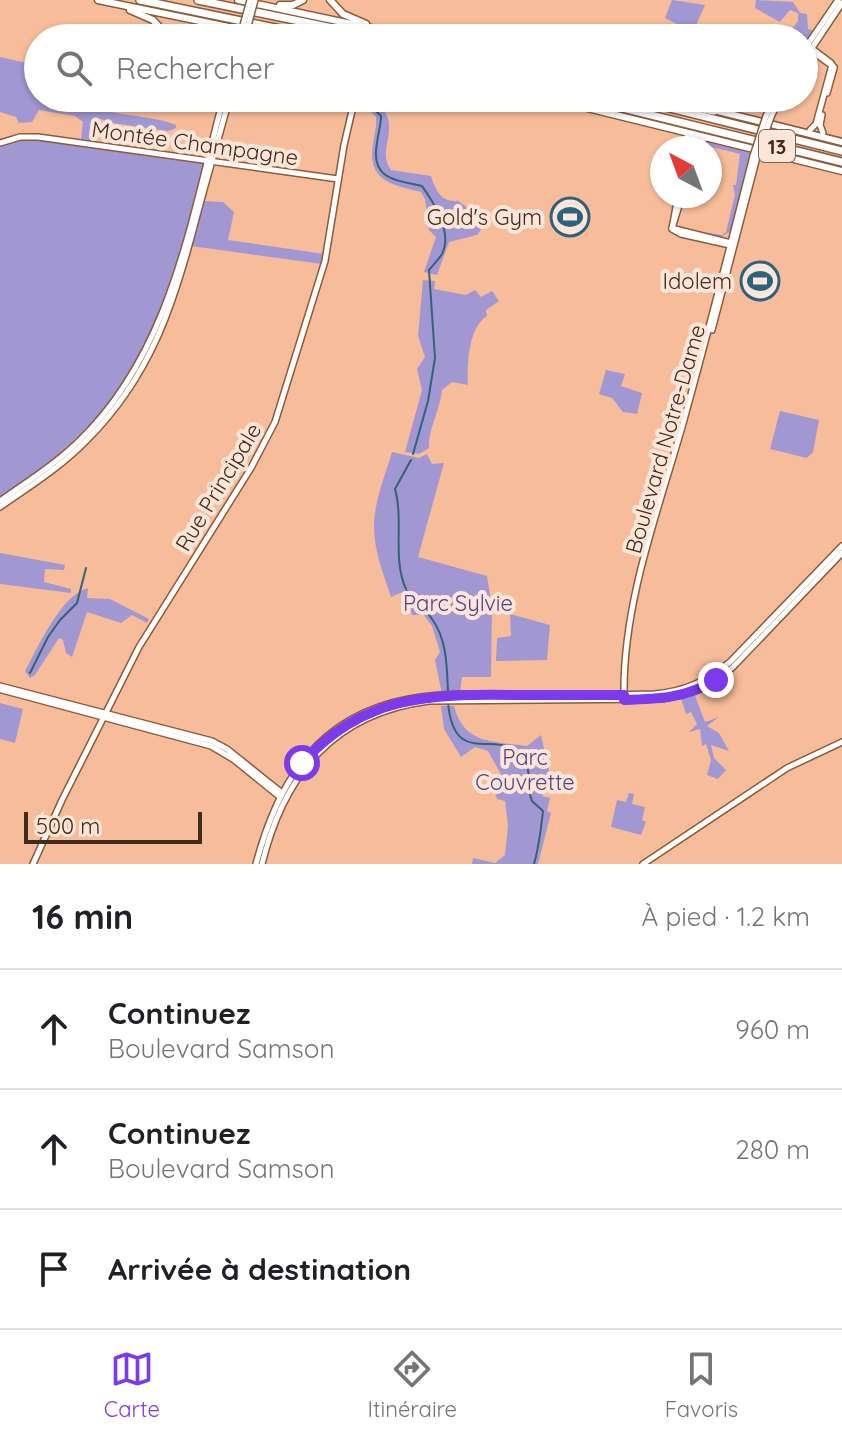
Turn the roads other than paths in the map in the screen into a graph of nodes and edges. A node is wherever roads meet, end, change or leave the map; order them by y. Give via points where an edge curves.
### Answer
1 (98, 0) edge
2 (140, 0) edge
3 (198, 0) edge
4 (238, 0) edge
5 (303, 0) edge
6 (330, 0) edge
7 (254, 1) edge
8 (840, 1) edge
9 (112, 3) junction
10 (156, 24) edge
11 (194, 24) edge
12 (245, 24) edge
13 (256, 24) edge
14 (314, 24) edge
15 (354, 24) edge
16 (368, 24) edge
17 (818, 34) edge
18 (833, 69) edge
19 (222, 112) edge
20 (352, 112) edge
21 (601, 112) edge
22 (639, 112) edge
23 (686, 112) edge
24 (719, 112) edge
25 (771, 112) edge
26 (806, 131) junction
27 (823, 133) joint
28 (686, 134) joint
29 (693, 136) edge
30 (829, 139) junction
31 (842, 142) edge
32 (0, 143) edge
33 (722, 143) edge
34 (842, 151) edge
35 (755, 156) junction
36 (209, 161) junction
37 (842, 162) edge
38 (842, 171) edge
39 (338, 179) junction
40 (677, 208) edge
41 (678, 208) edge
42 (677, 220) junction
43 (672, 229) junction
44 (682, 230) junction
45 (733, 233) junction
46 (722, 240) junction
47 (732, 245) junction
48 (0, 501) edge
49 (0, 507) edge
50 (842, 546) edge
51 (842, 553) edge
52 (0, 688) edge
53 (626, 697) junction
54 (106, 716) junction
55 (842, 742) edge
56 (283, 796) junction
57 (33, 864) edge
58 (259, 864) edge
59 (643, 864) edge

1 - 9 main road
2 - 13 highway
3 - 14 highway
4 - 7 main road
5 - 7 main road via 289,6
6 - 16 main road via 347,16
7 - 12 street, bridge
7 - 15 main road
8 - 17 street
9 - 10 main road
9 - 11 main road
18 - 26 street via 816,124
18 - 27 street via 820,123
19 - 36 street
20 - 39 street, Rue Principale
21 - 28 main road
22 - 37 highway, 13
23 - 34 highway, 13
24 - 26 main road
25 - 35 street, Boulevard Notre-Dame, bridge
26 - 30 main road
27 - 30 main road
28 - 29 main road
30 - 31 main road
32 - 36 street, Montée Champagne via 36,137
33 - 38 main road
35 - 45 street, Boulevard Notre-Dame
35 - 47 street, Boulevard Notre-Dame
36 - 39 street, Montée Champagne
36 - 48 street via 170,296 133,373 77,443
36 - 49 street via 175,298 140,374 83,444
39 - 54 street, Rue Principale via 325,261 275,422 139,647
40 - 43 street
41 - 42 street
42 - 43 street
42 - 44 street
43 - 44 street
43 - 47 street
44 - 46 street
45 - 46 street
45 - 47 street, Boulevard Notre-Dame
46 - 47 street
47 - 53 street, Boulevard Notre-Dame via 631,616 624,653
50 - 53 street via 715,674 678,691
51 - 53 street via 718,678 678,696
52 - 54 street
53 - 56 street via 442,695 386,705 331,733 302,763
54 - 56 street via 212,741
54 - 57 street, Rue Principale
55 - 59 street via 787,768
56 - 58 street

